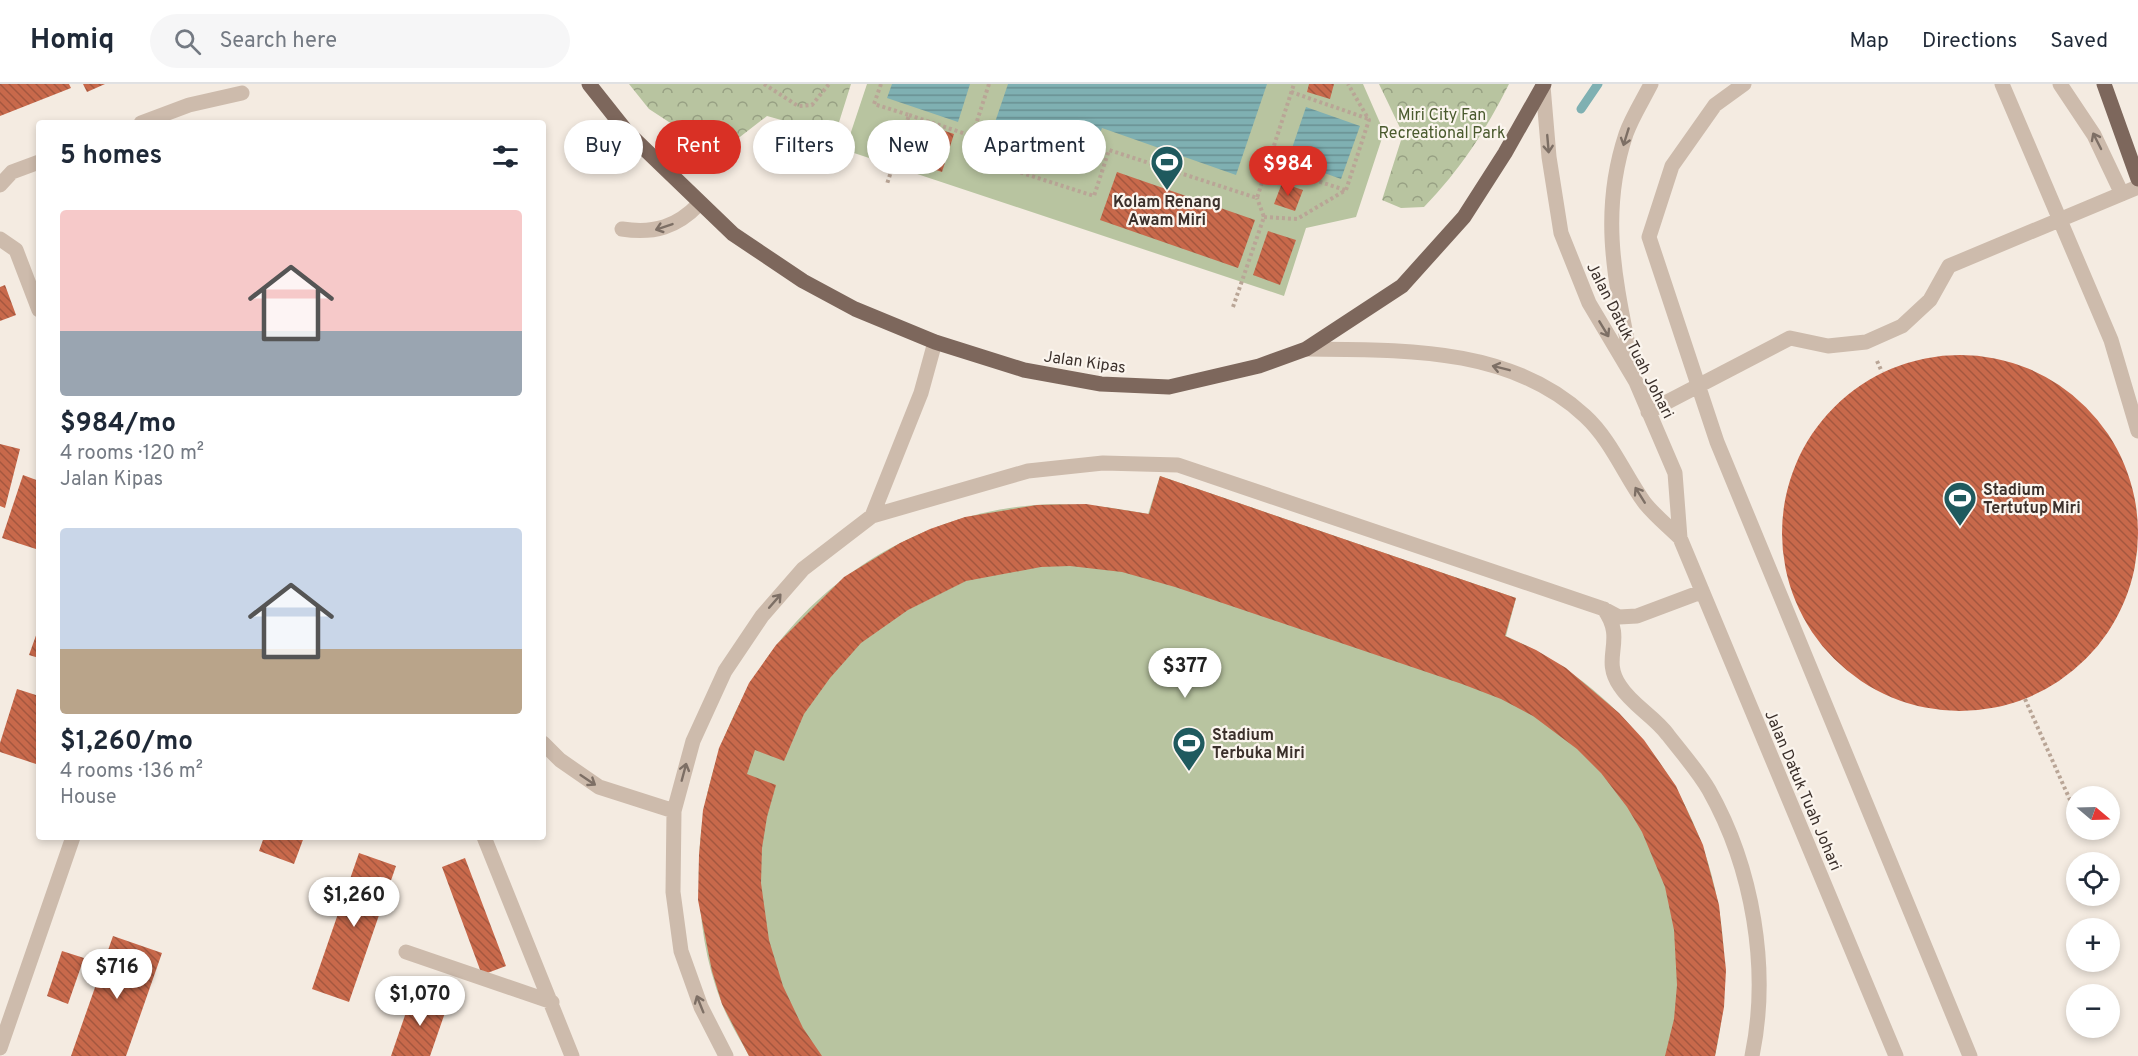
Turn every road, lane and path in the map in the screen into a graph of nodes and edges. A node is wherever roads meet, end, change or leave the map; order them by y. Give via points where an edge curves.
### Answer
1 (590, 84) edge
2 (764, 84) edge
3 (829, 84) edge
4 (881, 84) edge
5 (989, 84) edge
6 (1294, 84) edge
7 (1348, 84) edge
8 (1651, 84) edge
9 (1744, 84) edge
10 (2002, 84) edge
11 (2060, 84) edge
12 (2104, 84) edge
13 (1543, 85) edge
14 (1292, 92) junction
15 (242, 93) dead end
16 (909, 115) junction
17 (149, 120) edge
18 (977, 120) edge
19 (1370, 120) junction
20 (962, 133) edge
21 (1106, 159) edge
22 (36, 163) edge
23 (1268, 165) junction
24 (1027, 174) edge
25 (1101, 174) edge
26 (2138, 179) edge
27 (887, 184) dead end
28 (0, 185) edge
29 (2138, 187) edge
30 (1346, 190) junction
31 (2122, 194) junction
32 (1257, 198) junction
33 (699, 204) junction
34 (1264, 217) junction
35 (2059, 219) junction
36 (622, 229) dead end
37 (0, 239) edge
38 (36, 302) edge
39 (1233, 307) dead end
40 (935, 342) junction
41 (1306, 349) junction
42 (1636, 382) junction
43 (1699, 388) junction
44 (1648, 412) junction
45 (2138, 431) edge
46 (872, 516) junction
47 (1680, 538) junction
48 (1701, 592) junction
49 (1604, 609) junction
50 (2025, 699) dead end
51 (546, 746) edge
52 (2066, 791) edge
53 (674, 811) junction
54 (72, 840) edge
55 (485, 840) edge
56 (406, 952) dead end
57 (552, 1002) junction
58 (0, 1048) edge
59 (572, 1056) edge
60 (726, 1056) edge
61 (1752, 1056) edge
62 (1896, 1056) edge
63 (1970, 1056) edge

1 - 33 main road, Jalan Kipas via 627,132
2 - 3 path via 798,106 812,105
4 - 16 path via 874,104
5 - 18 path
6 - 14 path
7 - 19 path
8 -> 42 lane via 1626,133 1610,208 1614,276
9 - 43 lane via 1715,105 1672,166 1649,237
10 - 35 lane
31 -> 11 lane via 2094,135
12 - 26 main road
13 - 41 main road, Jalan Kipas via 1464,217 1402,285
13 -> 42 lane, Jalan Datuk Tuah Johari via 1561,233 1589,303
14 - 19 path
14 - 23 path
15 - 17 lane via 189,105
16 - 20 path
16 - 27 path
19 - 30 path
21 - 32 path via 1109,150
22 - 28 lane via 12,172
23 - 30 path
23 - 32 path
24 - 25 path via 1094,196
29 - 31 lane
30 - 34 path via 1297,219
31 - 35 lane
32 - 34 path
33 -> 36 lane via 685,218 664,228 644,232
33 - 40 main road, Jalan Kipas via 733,234 803,281 855,309
34 - 39 path
35 - 43 lane via 1949,266 1930,300 1902,326 1866,342 1828,346 1790,338
35 - 45 lane via 2111,340
37 - 38 lane via 16,249
40 - 41 main road, Jalan Kipas via 1024,370 1101,384 1169,387 1259,366
40 - 46 lane via 921,393
47 -> 41 lane, Jalan Datuk Tuah Johari via 1645,504 1608,443 1584,415 1549,390 1509,369 1406,350
42 - 44 lane, Jalan Datuk Tuah Johari
43 - 44 lane
43 - 63 lane via 1717,442
44 - 47 lane, Jalan Datuk Tuah Johari via 1675,473
46 - 49 lane via 1028,471 1103,463 1178,465
53 -> 46 lane via 693,741 725,671 762,616 803,569
47 - 48 lane, Jalan Datuk Tuah Johari
48 - 49 lane via 1636,616 1619,617
48 - 62 lane, Jalan Datuk Tuah Johari
49 - 61 lane via 1614,623 1616,637 1611,655 1621,688 1666,731 1709,790 1738,856 1757,939 1760,1018
50 - 52 path
51 -> 53 lane via 599,787
60 -> 53 lane via 701,1007 681,951 673,892
54 - 58 lane
55 - 57 lane
56 - 57 lane
57 - 59 lane

